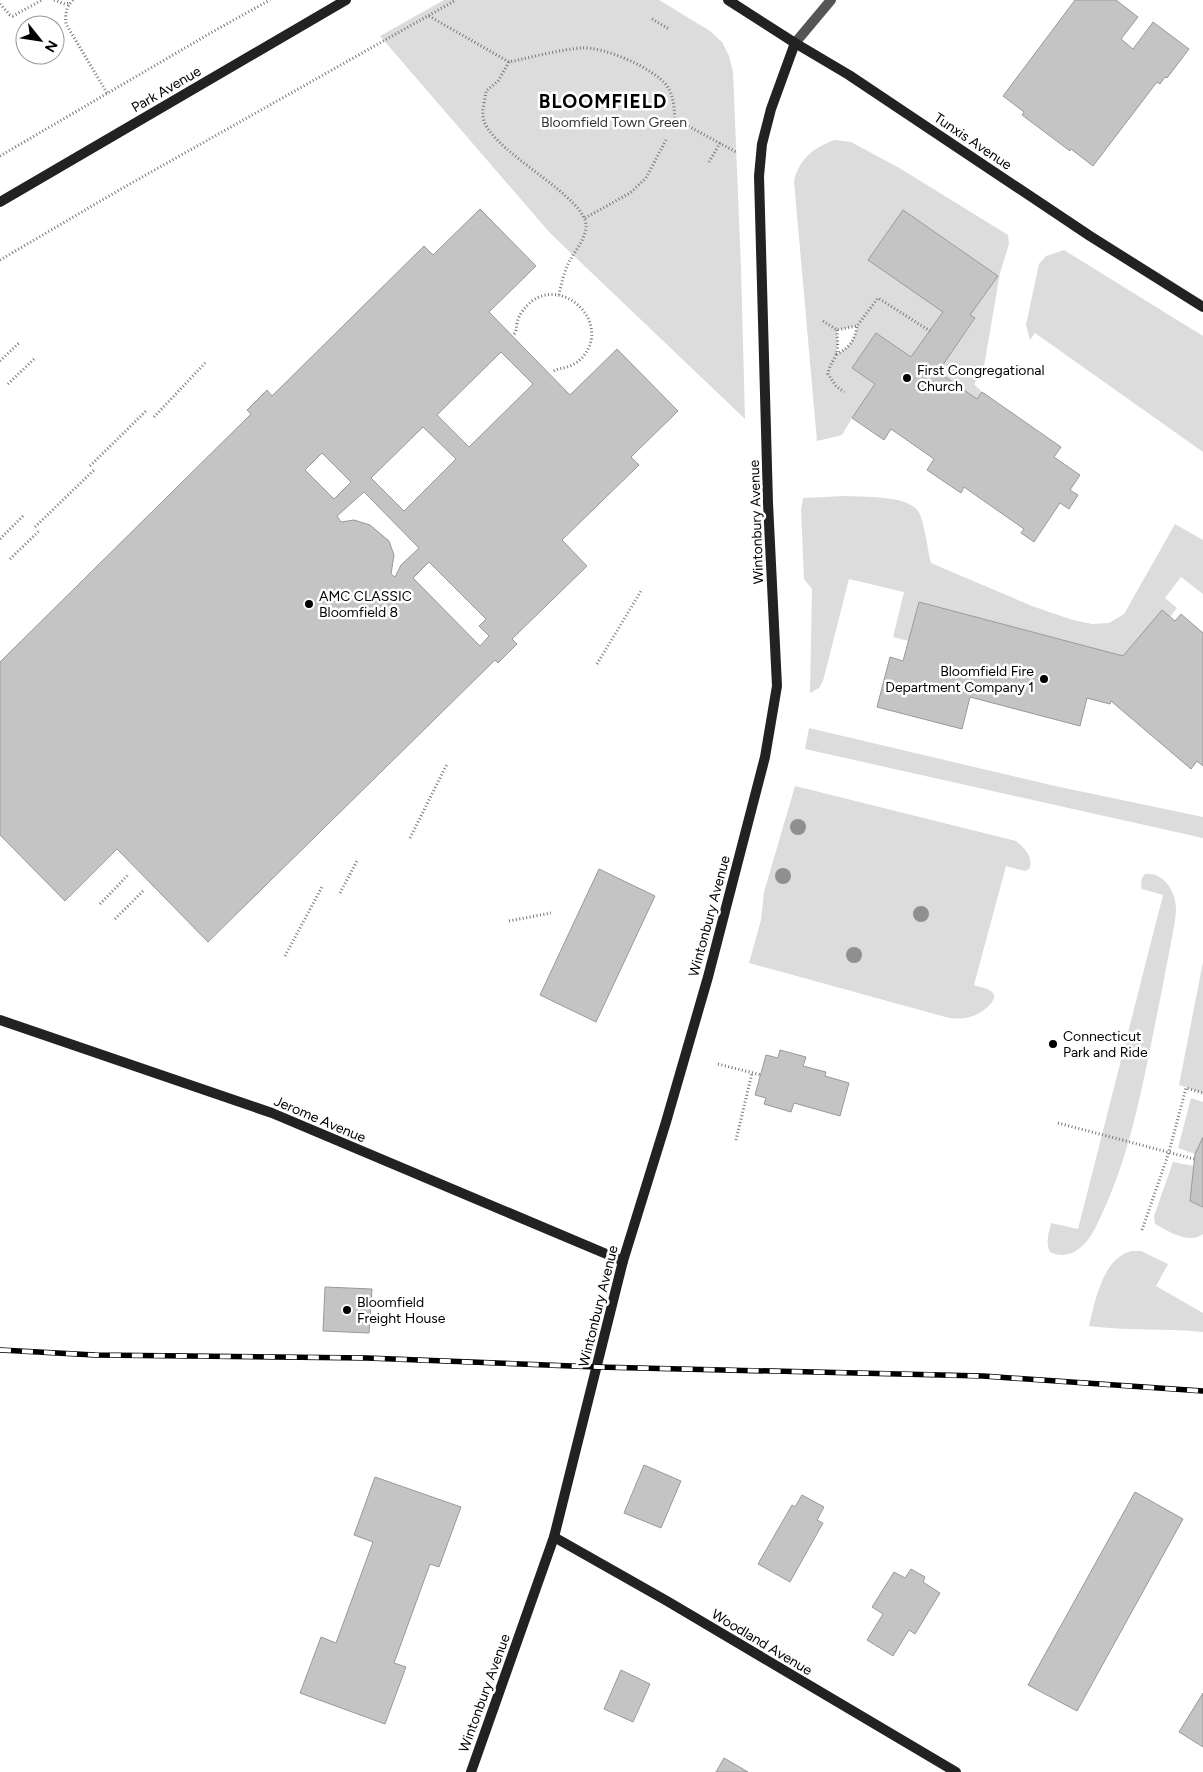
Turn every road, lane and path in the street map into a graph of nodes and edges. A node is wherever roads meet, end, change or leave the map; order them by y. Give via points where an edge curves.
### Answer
1 (42, 0) edge
2 (54, 0) edge
3 (270, 0) edge
4 (346, 0) edge
5 (456, 0) edge
6 (728, 0) edge
7 (831, 0) edge
8 (72, 1) edge
9 (0, 4) edge
10 (428, 15) junction
11 (652, 19) dead end
12 (669, 29) dead end
13 (795, 43) junction
14 (509, 62) junction
15 (107, 93) junction
16 (666, 140) dead end
17 (720, 143) junction
18 (736, 152) dead end
19 (0, 156) edge
20 (710, 162) dead end
21 (0, 202) edge
22 (585, 218) junction
23 (0, 260) edge
24 (559, 295) junction
25 (1203, 307) edge
26 (823, 320) dead end
27 (857, 326) junction
28 (836, 330) junction
29 (930, 331) dead end
30 (514, 334) dead end
31 (20, 342) dead end
32 (836, 354) junction
33 (35, 358) dead end
34 (0, 361) edge
35 (206, 362) dead end
36 (553, 372) dead end
37 (8, 384) dead end
38 (844, 392) dead end
39 (147, 410) dead end
40 (154, 417) dead end
41 (90, 466) dead end
42 (94, 470) dead end
43 (24, 516) dead end
44 (35, 527) dead end
45 (39, 531) dead end
46 (0, 539) edge
47 (10, 559) dead end
48 (640, 590) dead end
49 (597, 664) dead end
50 (447, 764) dead end
51 (410, 838) dead end
52 (357, 861) dead end
53 (128, 875) dead end
54 (323, 886) dead end
55 (143, 891) dead end
56 (340, 894) dead end
57 (100, 904) dead end
58 (551, 913) dead end
59 (115, 919) dead end
60 (509, 921) dead end
61 (285, 956) dead end
62 (0, 1020) edge
63 (718, 1064) dead end
64 (752, 1073) junction
65 (761, 1075) dead end
66 (1203, 1093) edge
67 (1058, 1123) dead end
68 (736, 1140) dead end
69 (1169, 1152) junction
70 (1194, 1159) dead end
71 (1142, 1230) dead end
72 (623, 1261) junction
73 (554, 1537) junction
74 (471, 1772) edge
75 (956, 1772) edge

1 - 9 path via 13,16
2 - 8 path via 65,4
3 - 15 path
4 - 21 street, Park Avenue
5 - 10 path
6 - 13 street, Tunxis Avenue
7 - 13 lane
8 - 15 path via 65,15 66,24
10 - 14 path
10 - 23 path
11 - 12 path
13 - 25 street, Tunxis Avenue
13 - 72 street, Wintonbury Avenue via 772,109 759,176 768,503 778,686 765,757 708,977
14 - 17 path via 583,48 628,59 662,79 673,98 675,119
14 - 22 path via 498,81 486,91 484,121 499,142 550,182
15 - 19 path
16 - 22 path via 646,178 630,193
17 - 18 path
17 - 20 path
22 - 24 path via 586,228 569,261
24 - 30 path via 532,301 520,314
24 - 36 path via 583,309 592,329 585,354 574,365
26 - 28 path
27 - 28 path
27 - 29 path via 878,298
27 - 32 path via 856,336 846,350
28 - 32 path
31 - 34 path
32 - 38 path via 828,374
33 - 37 path
35 - 40 path
39 - 41 path
42 - 44 path
43 - 46 path
45 - 47 path
48 - 49 path
50 - 51 path
52 - 56 path
53 - 57 path
54 - 61 path
55 - 59 path
58 - 60 path
62 - 72 street, Jerome Avenue via 272,1113
63 - 64 path
64 - 65 path
64 - 68 path
66 - 69 path via 1186,1088
67 - 69 path
69 - 70 path
69 - 71 path
72 - 73 street, Wintonbury Avenue
73 - 74 street, Wintonbury Avenue
73 - 75 street, Woodland Avenue

